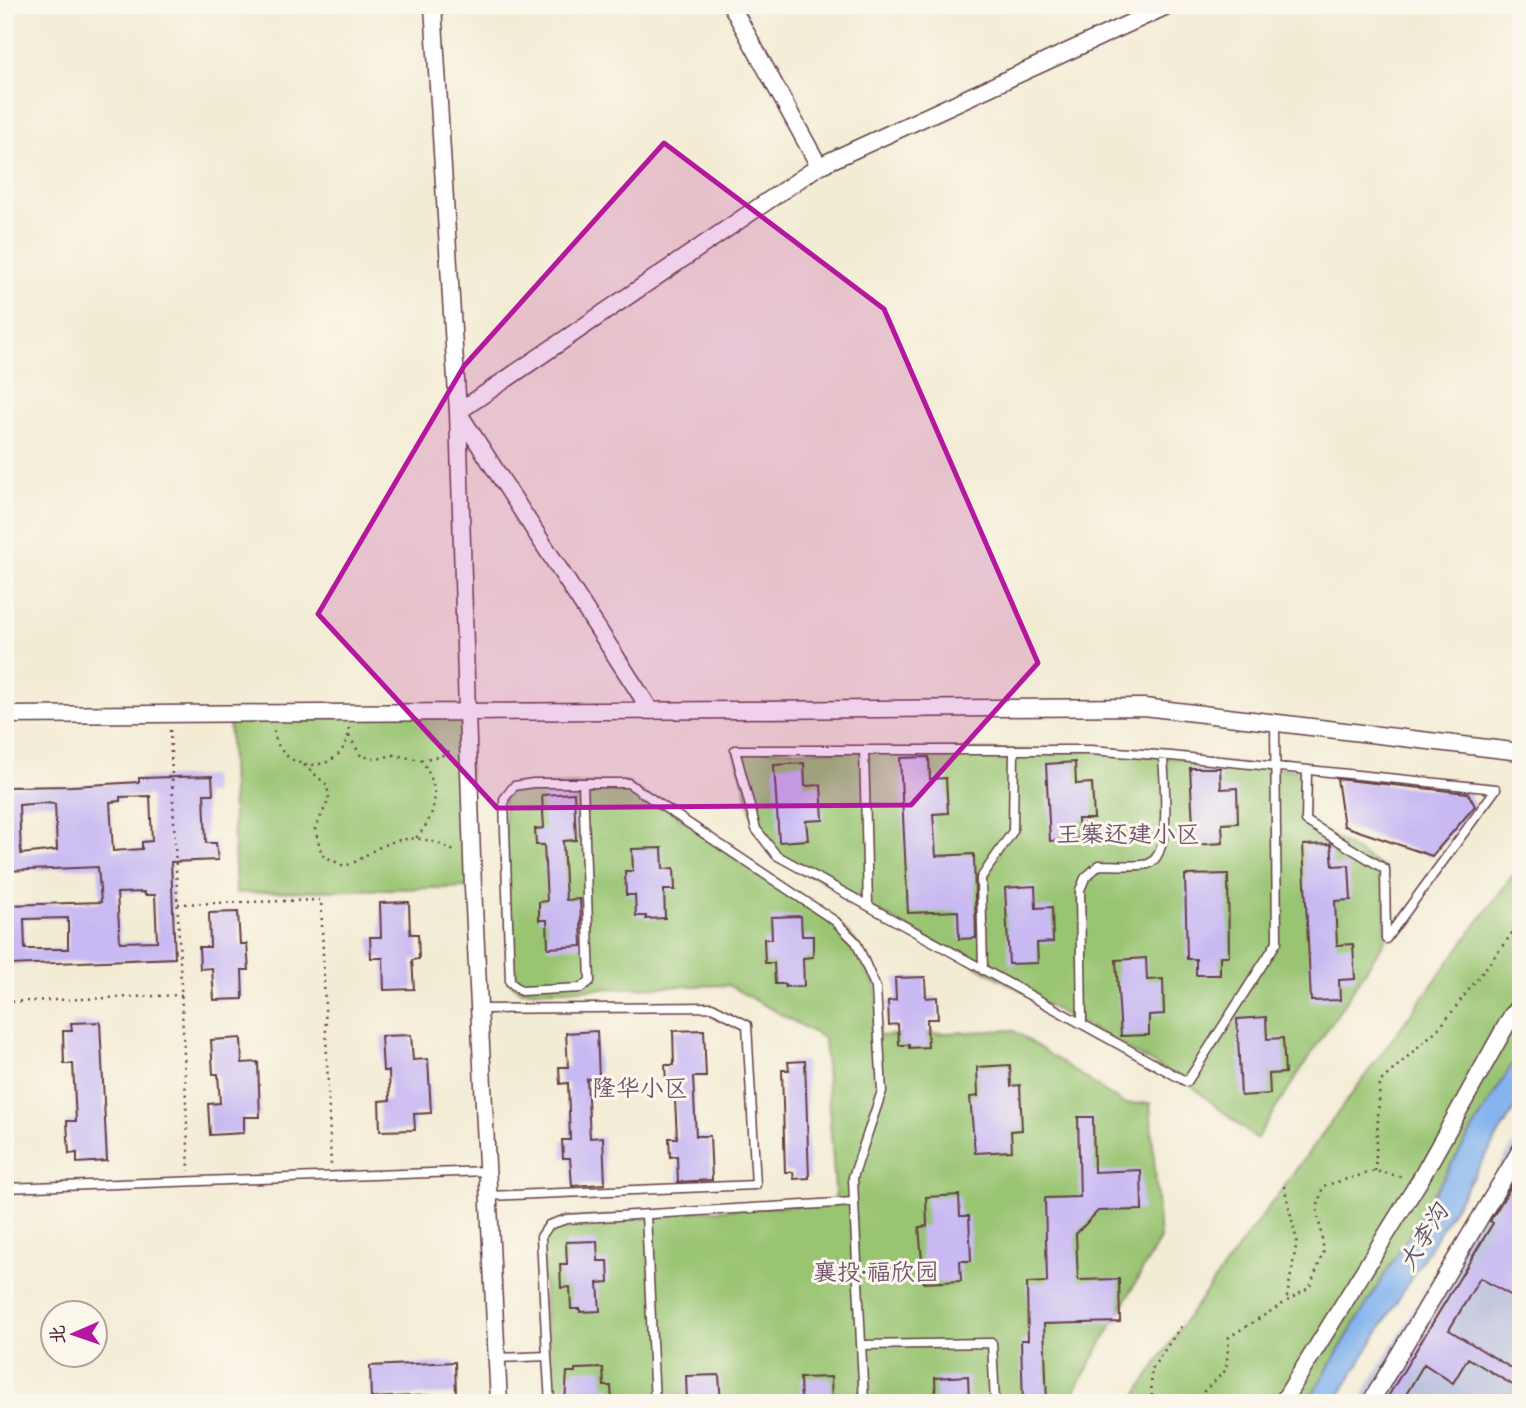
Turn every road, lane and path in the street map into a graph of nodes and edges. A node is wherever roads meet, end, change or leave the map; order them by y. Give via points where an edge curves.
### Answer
1 (433, 5) edge
2 (731, 5) edge
3 (1169, 5) edge
4 (819, 166) junction
5 (457, 412) junction
6 (651, 711) junction
7 (467, 712) junction
8 (272, 713) junction
9 (350, 713) junction
10 (170, 714) junction
11 (5, 716) edge
12 (1275, 722) junction
13 (468, 735) junction
14 (349, 736) junction
15 (864, 750) junction
16 (1014, 750) junction
17 (1521, 752) edge
18 (1163, 756) junction
19 (421, 760) junction
20 (304, 765) junction
21 (1275, 768) junction
22 (1307, 771) junction
23 (583, 783) junction
24 (416, 838) junction
25 (472, 864) junction
26 (178, 904) junction
27 (868, 905) junction
28 (1521, 922) edge
29 (984, 970) junction
30 (182, 995) junction
31 (5, 1002) edge
32 (1521, 1004) edge
33 (479, 1009) junction
34 (1082, 1024) junction
35 (1521, 1149) edge
36 (487, 1171) junction
37 (1375, 1171) junction
38 (331, 1176) junction
39 (1420, 1180) junction
40 (190, 1181) junction
41 (1284, 1186) dead end
42 (5, 1188) edge
43 (488, 1196) junction
44 (855, 1202) junction
45 (646, 1214) junction
46 (1286, 1302) junction
47 (1184, 1322) dead end
48 (861, 1345) junction
49 (547, 1356) junction
50 (496, 1358) junction
51 (499, 1403) edge
52 (550, 1403) edge
53 (655, 1403) edge
54 (864, 1403) edge
55 (995, 1403) edge
56 (1152, 1403) edge
57 (1198, 1403) edge
58 (1282, 1403) edge
59 (1370, 1403) edge

1 - 5 street
2 - 4 street
3 - 4 street
4 - 5 street
5 - 6 street
5 - 7 street
6 - 7 street
6 - 12 street via 1144,707
7 - 9 street
7 - 13 street
8 - 9 street
8 - 10 street
8 - 20 path via 274,737 285,753
9 - 14 path
10 - 11 street
10 - 26 path
12 - 17 street
12 - 21 lane
13 - 19 path via 462,745
13 - 25 street
14 - 19 path via 361,756
14 - 20 path via 340,753 323,765
15 - 16 lane
15 - 27 lane
15 - 27 lane via 735,750 756,829 776,855
16 - 18 lane
16 - 29 lane via 1013,831 981,878
18 - 21 lane
18 - 34 lane via 1164,839 1158,856 1148,864 1099,865 1080,890
19 - 24 path via 430,772 435,793 430,823
20 - 24 path via 327,785 329,799 315,829 322,855 344,866 399,839
21 - 22 lane
21 - 34 lane via 1277,942 1187,1082
22 - 22 lane via 1482,787 1496,789 1386,939 1385,869 1307,821
23 - 23 lane via 590,981 581,988 521,991 510,982 503,799 514,786
23 - 44 lane via 628,783 835,921 856,942 876,988 882,1091 853,1177
24 - 25 path via 440,843
25 - 33 street
26 - 30 path
26 - 38 path via 321,900
27 - 29 lane
28 - 37 path via 1441,1026 1380,1082
29 - 34 lane
30 - 31 path
30 - 40 path
32 - 39 street
33 - 36 street
33 - 43 lane via 712,1007 747,1025 755,1185
35 - 59 street
36 - 38 lane
36 - 43 street
37 - 39 path
37 - 46 path via 1323,1186 1317,1209 1324,1251 1310,1287
38 - 40 lane
39 - 58 street
40 - 42 lane
41 - 46 path via 1297,1241
43 - 50 street
44 - 45 lane
44 - 48 lane
45 - 49 lane via 567,1219 549,1225 541,1237
45 - 53 lane
46 - 57 path via 1229,1337 1226,1370 1197,1398
47 - 56 path via 1151,1370
48 - 54 lane
48 - 55 lane via 992,1343
49 - 50 lane
49 - 52 lane
50 - 51 street

